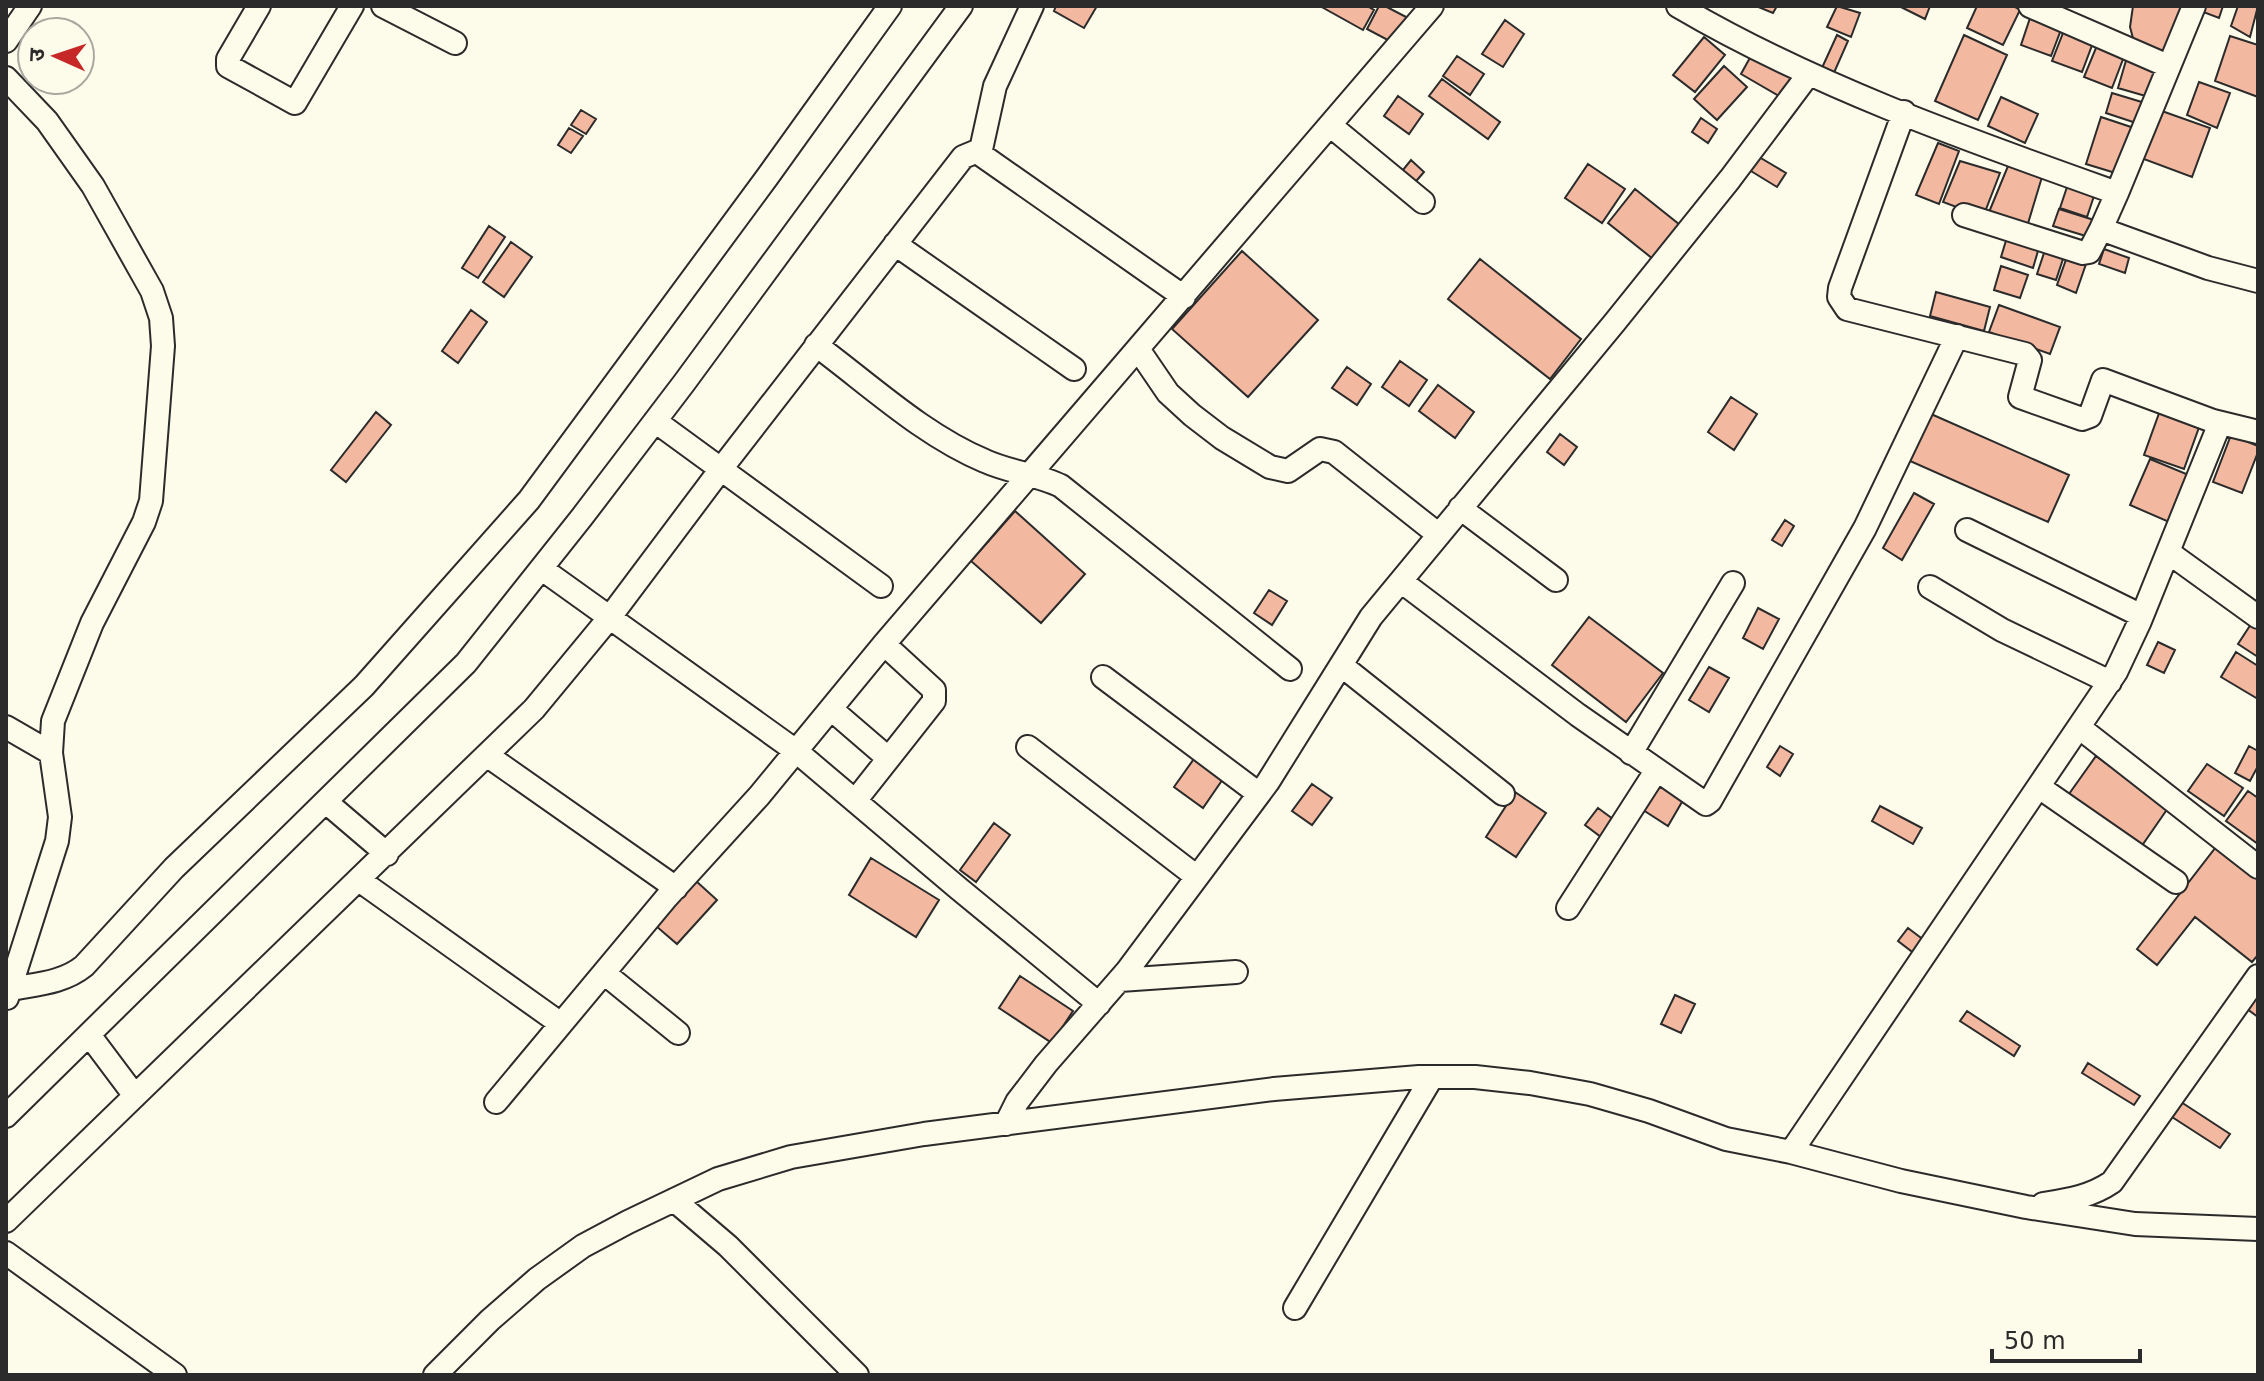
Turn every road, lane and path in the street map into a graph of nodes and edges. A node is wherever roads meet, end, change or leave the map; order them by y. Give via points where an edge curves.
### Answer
1 (30, 6) edge
2 (259, 6) edge
3 (352, 6) edge
4 (383, 6) edge
5 (890, 6) edge
6 (961, 6) edge
7 (1032, 6) edge
8 (1432, 6) edge
9 (1678, 6) edge
10 (2030, 6) edge
11 (2194, 6) edge
12 (6, 41) edge
13 (455, 43) dead end
14 (2168, 66) junction
15 (1808, 75) junction
16 (6, 78) edge
17 (1904, 112) junction
18 (1331, 126) junction
19 (980, 154) junction
20 (2117, 193) junction
21 (1423, 202) dead end
22 (1964, 215) dead end
23 (2101, 229) junction
24 (895, 244) junction
25 (2258, 281) edge
26 (1184, 297) junction
27 (1957, 336) junction
28 (816, 345) junction
29 (1138, 349) junction
30 (1074, 369) dead end
31 (655, 421) junction
32 (2220, 423) junction
33 (2258, 432) edge
34 (721, 469) junction
35 (1029, 477) junction
36 (1460, 508) junction
37 (1967, 530) dead end
38 (1439, 535) junction
39 (2168, 552) junction
40 (542, 569) junction
41 (1556, 580) dead end
42 (1402, 582) junction
43 (1733, 583) dead end
44 (881, 586) dead end
45 (1930, 587) dead end
46 (2142, 616) junction
47 (610, 617) junction
48 (2258, 617) edge
49 (884, 644) junction
50 (1341, 665) junction
51 (1290, 669) dead end
52 (1103, 677) dead end
53 (2110, 682) junction
54 (831, 709) junction
55 (6, 727) edge
56 (2080, 728) junction
57 (1028, 747) dead end
58 (796, 751) junction
59 (51, 753) junction
60 (1631, 753) junction
61 (488, 756) junction
62 (888, 758) junction
63 (1656, 771) junction
64 (2039, 787) junction
65 (1259, 794) junction
66 (1503, 794) dead end
67 (855, 801) junction
68 (326, 802) junction
69 (387, 854) junction
70 (2258, 867) edge
71 (1197, 877) junction
72 (359, 880) junction
73 (2176, 882) dead end
74 (676, 888) junction
75 (1568, 908) dead end
76 (1236, 972) dead end
77 (604, 973) junction
78 (2258, 976) edge
79 (1120, 980) junction
80 (8, 995) edge
81 (1099, 1004) junction
82 (561, 1024) junction
83 (678, 1033) dead end
84 (90, 1036) junction
85 (1432, 1077) junction
86 (135, 1096) junction
87 (496, 1102) dead end
88 (6, 1116) edge
89 (1006, 1124) junction
90 (1791, 1152) junction
91 (674, 1200) junction
92 (2026, 1207) junction
93 (6, 1221) edge
94 (2258, 1229) edge
95 (6, 1253) edge
96 (1295, 1308) dead end
97 (175, 1375) edge
98 (435, 1375) edge
99 (857, 1375) edge

1 - 12 street
2 - 3 street via 228,66 295,103
4 - 13 street
5 - 80 street via 529,500 421,624 364,686 174,868 84,966 57,981
6 - 31 street
7 - 19 street via 995,86
8 - 18 street
9 - 15 street
10 - 14 street
11 - 14 street
14 - 20 street
15 - 17 street
15 - 36 street via 1701,215
16 - 59 street via 47,121 93,186 152,291 162,332 151,501 92,623 53,721
17 - 20 street
17 - 27 street via 1839,297 1847,309
18 - 21 street
18 - 26 street
19 - 24 street via 963,157
19 - 26 street
20 - 23 street
22 - 23 street via 2083,253 2089,252
23 - 25 street
24 - 28 street
24 - 30 street
26 - 29 street
27 - 32 street via 2029,357 2020,397 2082,419 2090,416 2103,380
27 - 63 street via 1865,528 1710,801 1700,803
28 - 34 street
28 - 35 street via 955,446
29 - 35 street
29 - 38 street via 1168,393 1222,438 1281,471 1293,469 1320,449 1334,452
31 - 34 street
31 - 40 street
32 - 33 street
32 - 39 street
34 - 44 street
34 - 47 street
35 - 49 street
35 - 51 street via 1061,486
36 - 38 street
36 - 41 street
37 - 46 street
38 - 42 street
39 - 46 street
39 - 48 street
40 - 47 street
40 - 68 street via 466,663
42 - 50 street via 1371,617
42 - 60 street
43 - 60 street
45 - 53 street via 2002,630
46 - 53 street
47 - 58 street
47 - 61 street
49 - 54 street
49 - 62 street via 935,696
50 - 65 street
50 - 66 street
52 - 65 street
53 - 56 street
54 - 58 street
54 - 62 street
55 - 59 street
56 - 64 street
56 - 70 street
57 - 71 street
58 - 67 street
58 - 74 street
59 - 80 street via 60,817 57,841
60 - 63 street
61 - 69 street
61 - 74 street
62 - 67 street
63 - 75 street
64 - 73 street
64 - 90 street
65 - 71 street
67 - 81 street
68 - 69 street
68 - 84 street
69 - 72 street
71 - 79 street
72 - 82 street
72 - 86 street
74 - 77 street
76 - 79 street
77 - 82 street
77 - 83 street
78 - 92 street via 2112,1182 2085,1197
79 - 81 street
81 - 89 street via 1046,1064
82 - 87 street
84 - 86 street
84 - 88 street
85 - 89 street via 1274,1089
85 - 90 street via 1475,1077 1590,1094 1726,1139
85 - 96 street
86 - 93 street
89 - 91 street via 791,1157 718,1179
90 - 92 street
91 - 98 street via 583,1246 490,1320
91 - 99 street via 728,1246
92 - 94 street via 2135,1224
95 - 97 street

